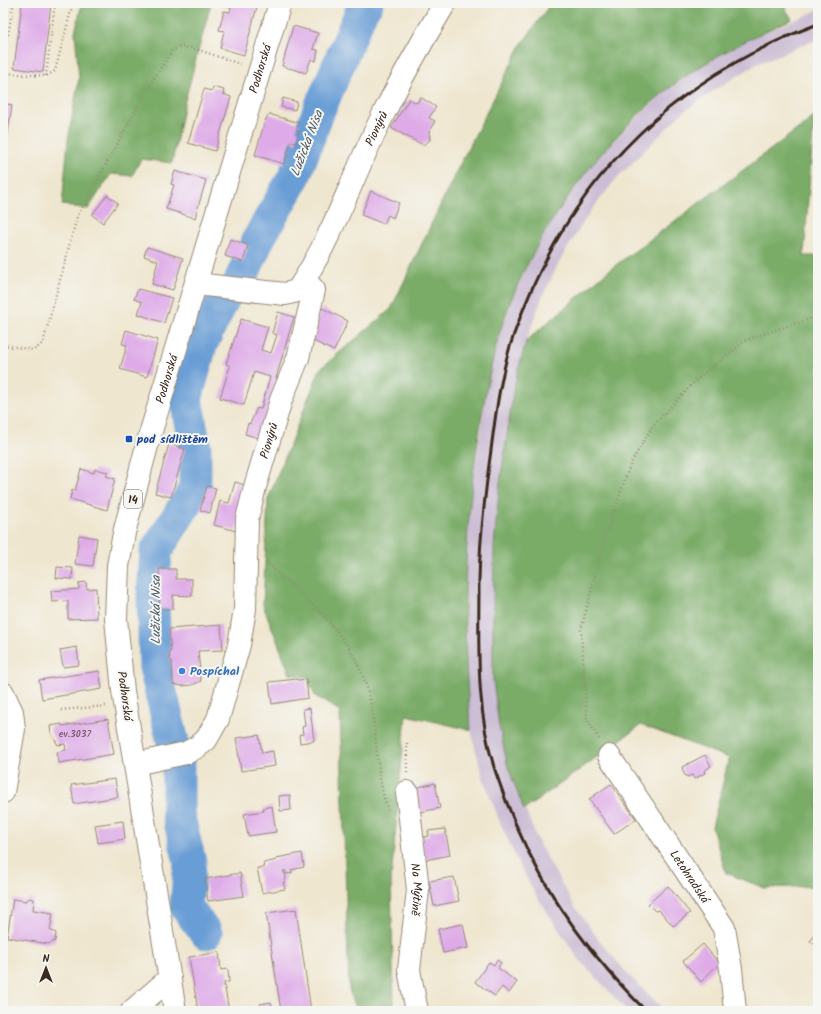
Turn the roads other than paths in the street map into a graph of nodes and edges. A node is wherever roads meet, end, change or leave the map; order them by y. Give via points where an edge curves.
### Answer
1 (280, 3) edge
2 (445, 3) edge
3 (305, 280) junction
4 (196, 284) junction
5 (3, 693) edge
6 (609, 756) dead end
7 (135, 764) junction
8 (3, 792) edge
9 (407, 792) road end
10 (170, 978) junction
11 (132, 1011) edge
12 (175, 1011) edge
13 (417, 1011) edge
14 (734, 1011) edge

1 - 4 street, Podhorská / 14
2 - 3 street, Pionýrů via 417,49 382,117 316,263
3 - 4 street, Pionýrů via 297,291 285,294
3 - 7 street, Pionýrů via 314,290 298,358 281,400 247,519 245,609 239,645 218,719 206,740 186,753
4 - 7 street, Podhorská / 14 via 149,438 118,566 116,619 125,704
5 - 8 street via 12,712 14,729
6 - 14 street, Letohradská via 724,928 732,969
7 - 10 street, Podhorská / 14
9 - 13 street, Na Mýtině via 418,890 410,970
10 - 11 street
10 - 12 street, Podhorská / 14

